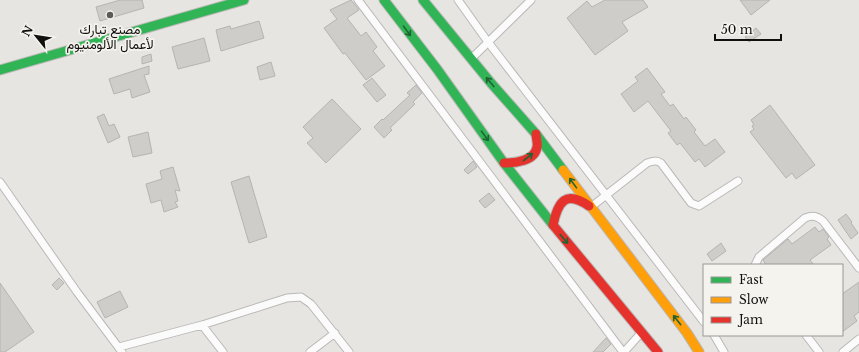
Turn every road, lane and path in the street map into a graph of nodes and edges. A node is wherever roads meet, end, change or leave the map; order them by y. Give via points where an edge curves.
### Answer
1 (244, 0) edge
2 (358, 0) edge
3 (384, 0) edge
4 (423, 0) edge
5 (458, 0) edge
6 (531, 0) edge
7 (488, 42) junction
8 (471, 59) junction
9 (0, 70) edge
10 (536, 134) junction
11 (504, 163) junction
12 (738, 181) dead end
13 (0, 182) edge
14 (607, 195) junction
15 (591, 207) junction
16 (553, 225) junction
17 (755, 264) edge
18 (859, 268) edge
19 (703, 321) edge
20 (202, 325) junction
21 (642, 332) junction
22 (335, 333) junction
23 (715, 336) edge
24 (807, 336) edge
25 (859, 339) edge
26 (120, 350) edge
27 (223, 352) edge
28 (310, 352) edge
29 (349, 352) edge
30 (624, 352) edge
31 (658, 352) edge
32 (699, 352) edge
33 (724, 352) edge
34 (819, 352) edge
35 (843, 352) edge

1 - 9 main road
2 - 30 street
3 -> 11 main road
4 - 8 main road
5 - 7 street
6 - 7 street
7 - 8 street
7 - 14 street
10 -> 8 main road
11 -> 10 main road via 525,161 533,154 537,148
15 -> 10 main road
11 - 16 main road
12 - 14 street via 699,206 694,205 661,162 653,161
13 - 26 street
14 - 15 street
14 - 19 street
15 - 16 main road via 578,199 563,202
32 -> 15 main road
16 -> 21 main road
17 - 18 street via 759,256 805,218 813,215 823,221
20 - 22 street via 287,298 301,297 311,304
20 - 26 street
20 - 27 street
21 - 30 street
21 - 31 main road
22 - 28 street
22 - 29 street
23 - 33 street
24 - 34 street
25 - 35 street

